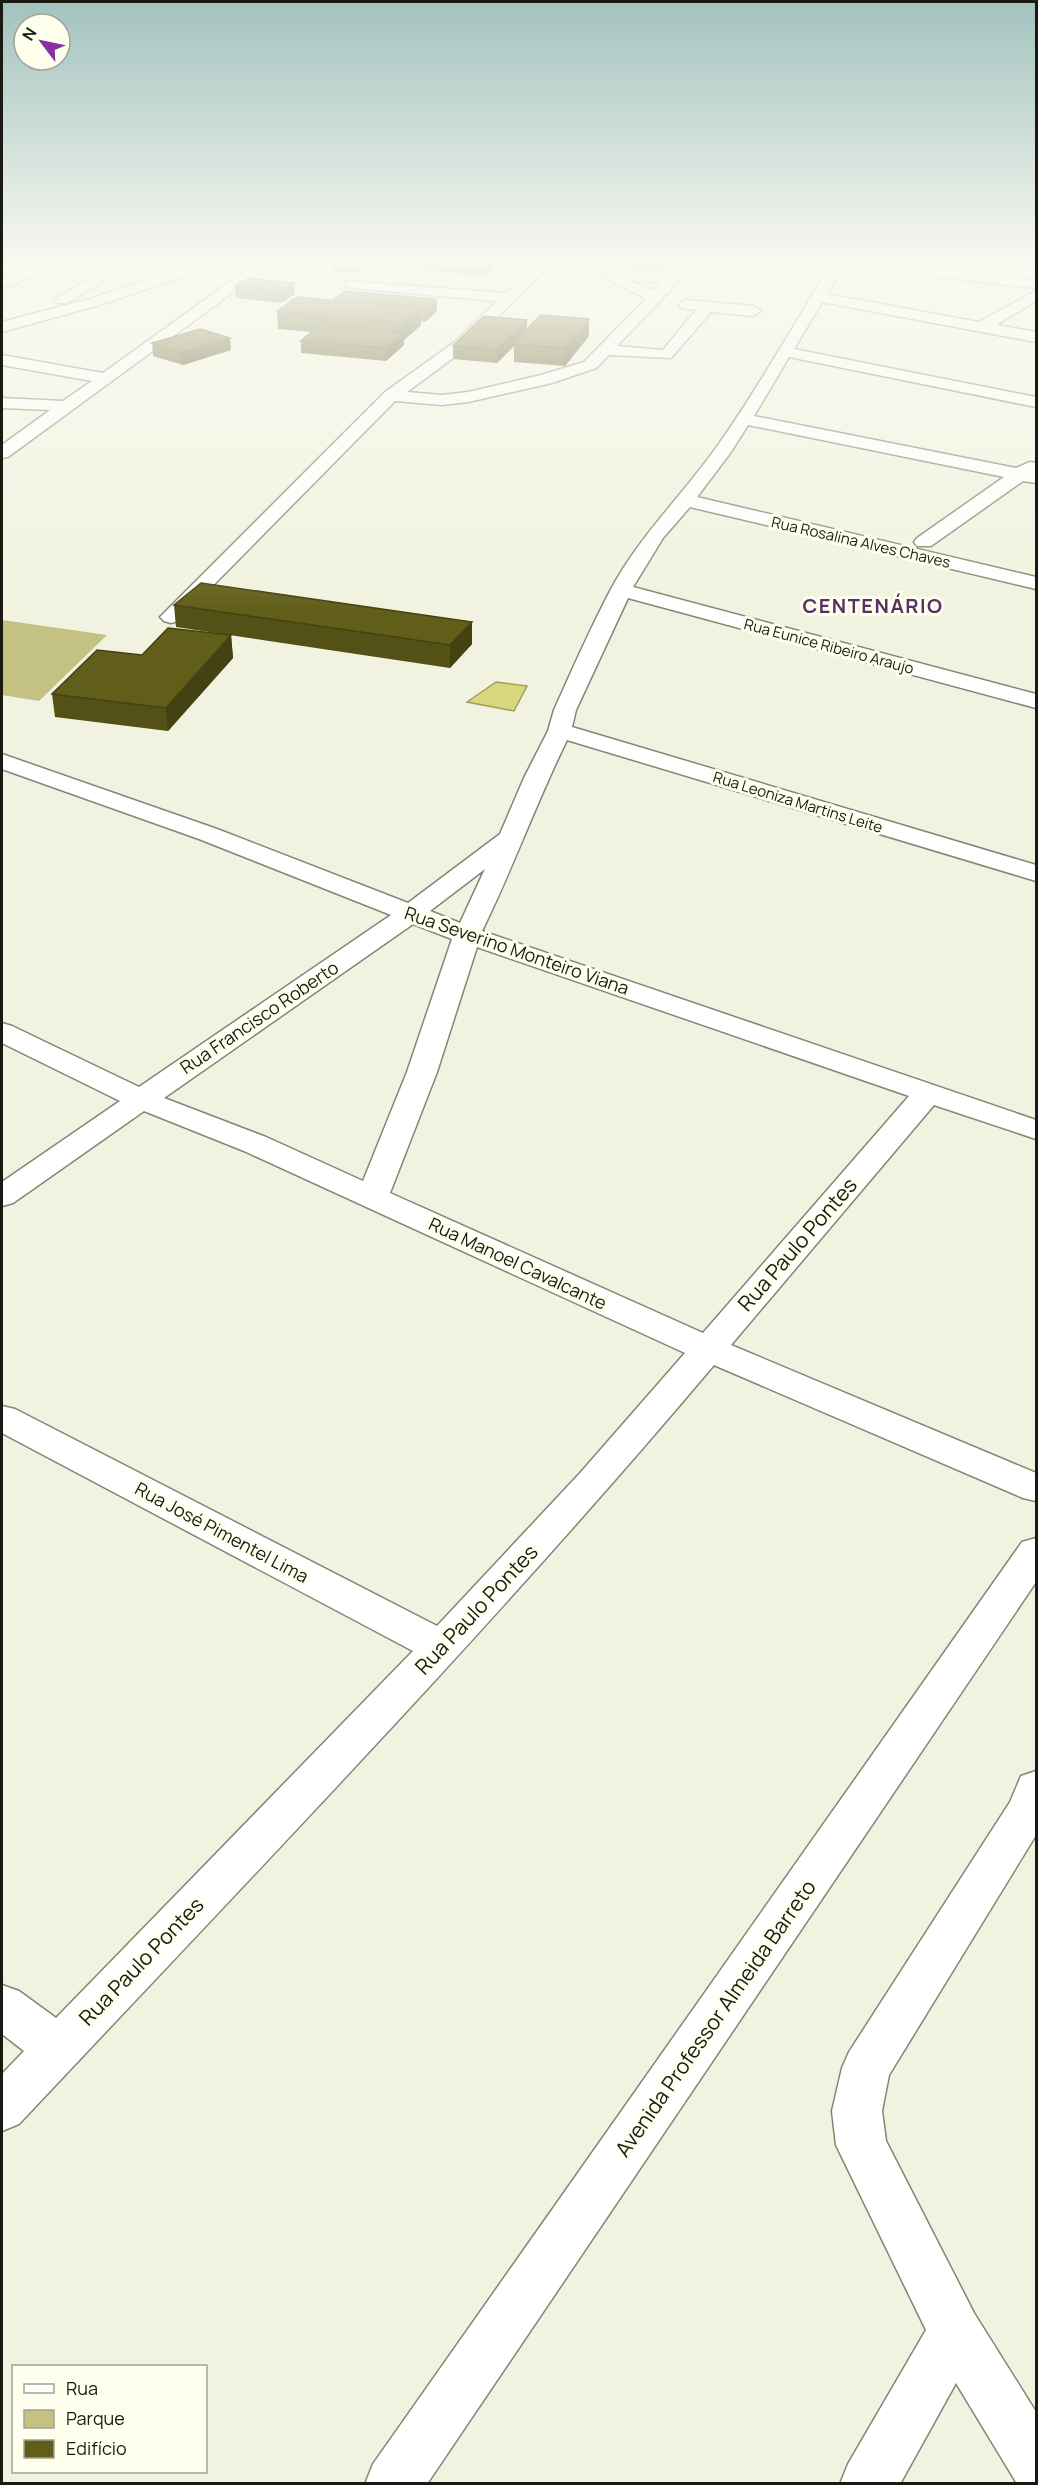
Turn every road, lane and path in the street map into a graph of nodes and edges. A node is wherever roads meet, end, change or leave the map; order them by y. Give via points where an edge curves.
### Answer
1 (103, 379) edge
2 (414, 379) edge
3 (542, 379) edge
4 (769, 379) edge
5 (921, 379) edge
6 (391, 396) junction
7 (1036, 402) edge
8 (2, 403) edge
9 (65, 406) junction
10 (744, 419) junction
11 (2, 453) edge
12 (1036, 462) edge
13 (1028, 476) edge
14 (689, 495) junction
15 (924, 542) junction
16 (1036, 568) edge
17 (1036, 583) edge
18 (621, 590) junction
19 (171, 617) dead end
20 (1036, 701) edge
21 (562, 720) junction
22 (7, 767) edge
23 (513, 836) junction
24 (1036, 853) edge
25 (1036, 873) edge
26 (411, 913) junction
27 (467, 935) junction
28 (2, 1032) edge
29 (929, 1092) junction
30 (140, 1098) junction
31 (1036, 1130) edge
32 (2, 1196) edge
33 (373, 1196) junction
34 (706, 1348) junction
35 (2, 1418) edge
36 (1036, 1488) edge
37 (1036, 1552) edge
38 (442, 1647) junction
39 (1036, 1789) edge
40 (2, 2006) edge
41 (57, 2048) junction
42 (2, 2108) edge
43 (955, 2332) junction
44 (1036, 2462) edge
45 (393, 2484) edge
46 (868, 2484) edge

1 - 9 street
2 - 6 street
3 - 6 street via 495,392 442,400
4 - 10 street
5 - 7 street
6 - 19 street
8 - 9 street
9 - 11 street
10 - 13 street
10 - 14 street
12 - 13 street
13 - 15 street
14 - 15 street, Rua Rosalina Alves Chaves
14 - 17 street, Rua Rosalina Alves Chaves
14 - 18 street via 655,535
15 - 16 street, Rua Rosalina Alves Chaves
18 - 20 street, Rua Eunice Ribeiro Araujo
18 - 21 street
21 - 23 street
21 - 24 street, Rua Leoniza Martins Leite
21 - 25 street, Rua Leoniza Martins Leite
22 - 26 street, Rua Severino Monteiro Viana via 197,830
23 - 26 street, Rua Francisco Roberto
23 - 27 street
26 - 27 street, Rua Severino Monteiro Viana
26 - 30 street, Rua Francisco Roberto
27 - 29 street, Rua Severino Monteiro Viana
27 - 33 street via 422,1072
28 - 30 street, Rua Manoel Cavalcante
29 - 31 street, Rua Severino Monteiro Viana
29 - 34 street, Rua Paulo Pontes
30 - 32 street, Rua Francisco Roberto
30 - 33 street, Rua Manoel Cavalcante
33 - 34 street, Rua Manoel Cavalcante
34 - 36 street, Rua Manoel Cavalcante
34 - 38 street, Rua Paulo Pontes via 594,1482
35 - 38 street, Rua José Pimentel Lima
37 - 45 street, Avenida Professor Almeida Barreto
38 - 41 street, Rua Paulo Pontes
39 - 43 street via 1029,1809 866,2068 857,2111 861,2145
40 - 41 street
41 - 42 street, Rua Paulo Pontes
43 - 44 street
43 - 46 street

